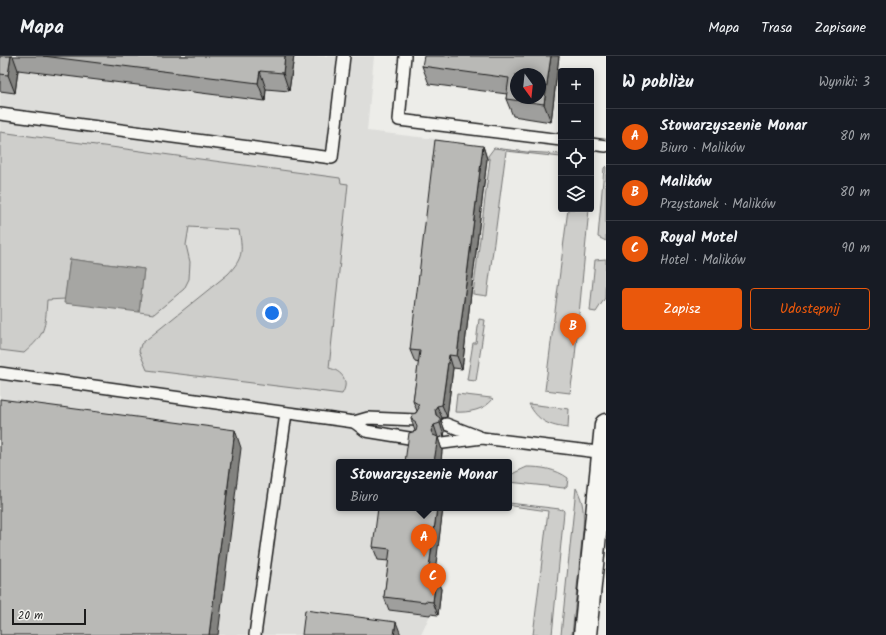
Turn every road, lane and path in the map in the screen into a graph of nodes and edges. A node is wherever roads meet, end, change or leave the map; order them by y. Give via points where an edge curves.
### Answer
1 (344, 56) edge
2 (405, 56) edge
3 (0, 114) edge
4 (558, 140) edge
5 (594, 144) edge
6 (606, 146) edge
7 (0, 374) edge
8 (286, 413) junction
9 (417, 420) edge
10 (354, 422) junction
11 (446, 424) dead end
12 (606, 425) edge
13 (482, 438) junction
14 (415, 439) edge
15 (443, 443) dead end
16 (605, 453) edge
17 (255, 635) edge
18 (585, 635) edge

1 - 3 lane via 332,158
2 - 4 lane via 398,120
5 - 6 lane
7 - 8 lane
8 - 10 lane
8 - 17 lane
9 - 10 lane via 368,418
10 - 14 lane via 366,431
11 - 13 lane
12 - 16 street
13 - 15 lane
13 - 16 lane
16 - 18 street

